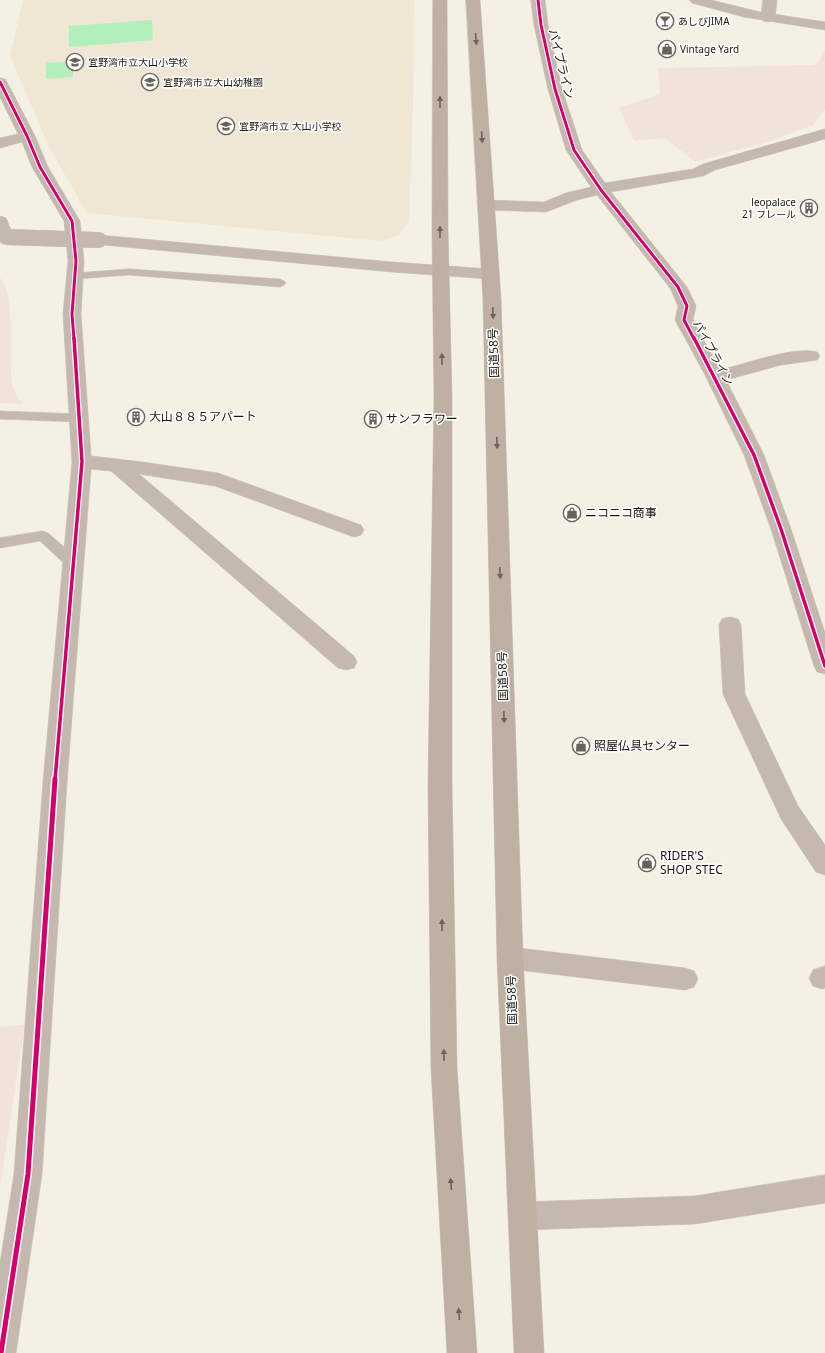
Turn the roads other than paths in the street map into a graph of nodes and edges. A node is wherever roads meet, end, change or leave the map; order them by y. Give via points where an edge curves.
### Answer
1 (440, 0) edge
2 (473, 0) edge
3 (538, 0) edge
4 (697, 0) edge
5 (770, 0) edge
6 (768, 18) junction
7 (825, 26) edge
8 (0, 82) edge
9 (825, 134) edge
10 (27, 136) junction
11 (0, 144) edge
12 (601, 190) junction
13 (486, 205) junction
14 (0, 221) edge
15 (3, 237) edge
16 (440, 271) junction
17 (490, 274) junction
18 (76, 276) junction
19 (280, 283) dead end
20 (811, 356) dead end
21 (715, 377) junction
22 (0, 415) edge
23 (79, 418) junction
24 (82, 462) junction
25 (116, 465) junction
26 (354, 530) dead end
27 (0, 543) edge
28 (73, 563) junction
29 (730, 625) dead end
30 (346, 662) dead end
31 (825, 666) edge
32 (825, 865) edge
33 (510, 958) junction
34 (685, 979) dead end
35 (825, 1189) edge
36 (522, 1216) junction
37 (2, 1353) edge
38 (462, 1353) edge
39 (529, 1353) edge

16 -> 1 highway
2 -> 13 highway, 国道58号
3 - 12 street, パイプライン via 555,89 574,150
4 - 6 street via 724,9
5 - 6 street
6 - 7 street
8 - 10 street
9 - 12 street via 709,167 697,173
10 - 11 street
10 - 18 street via 40,167 72,221
12 - 13 street via 572,196 546,206
12 - 21 street, パイプライン via 678,288 687,306 684,320
13 - 17 highway, 国道58号
14 - 15 street
15 - 16 street, bridge via 99,240
16 - 17 street
38 -> 16 highway via 444,1068 440,785 443,398
17 -> 33 highway, 国道58号
18 - 19 lane via 129,272
18 - 23 street via 72,314
20 - 21 street via 780,360
21 - 31 street, パイプライン via 754,455
22 - 23 lane
23 - 24 street
24 - 25 street
24 - 28 street
25 - 26 street via 218,480
25 - 30 street
27 - 28 lane via 43,536
28 - 37 street via 28,1174
29 - 32 street via 734,694 789,812
33 - 34 street
33 - 36 highway, 国道58号
35 - 36 street via 695,1210
36 - 39 highway, 国道58号

